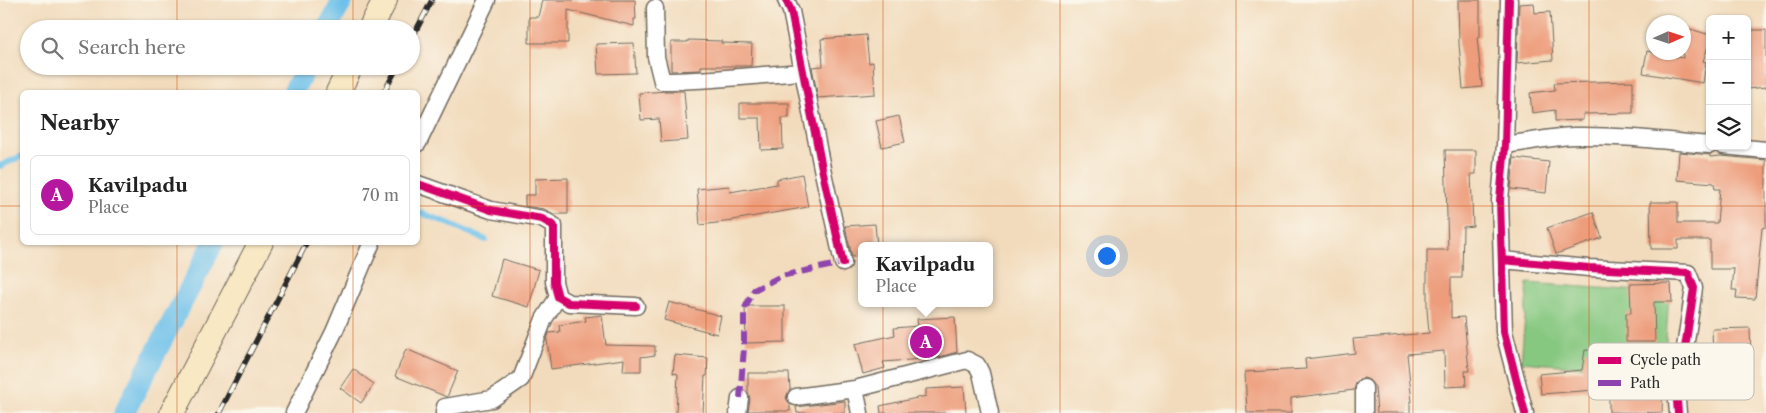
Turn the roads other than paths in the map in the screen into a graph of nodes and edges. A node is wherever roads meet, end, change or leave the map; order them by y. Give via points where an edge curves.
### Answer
1 (385, 0) edge
2 (487, 0) edge
3 (786, 0) edge
4 (1509, 0) edge
5 (655, 8) dead end
6 (375, 20) edge
7 (803, 72) junction
8 (346, 75) edge
9 (339, 90) edge
10 (420, 139) edge
11 (1505, 145) junction
12 (1706, 145) edge
13 (1751, 149) edge
14 (1766, 150) edge
15 (420, 185) edge
16 (259, 245) edge
17 (371, 245) edge
18 (1502, 260) junction
19 (842, 263) dead end
20 (558, 297) junction
21 (636, 306) dead end
22 (1686, 343) edge
23 (1364, 388) dead end
24 (855, 389) junction
25 (796, 397) dead end
26 (1677, 400) edge
27 (172, 413) edge
28 (294, 413) edge
29 (444, 413) edge
30 (860, 413) edge
31 (990, 413) edge
32 (1364, 413) edge
33 (1525, 413) edge
34 (1678, 413) edge

1 - 6 main road
2 - 10 street
3 - 7 street
4 - 11 street
5 - 7 street via 656,57 662,81
7 - 19 street
8 - 9 main road
11 - 12 street via 1573,136
11 - 18 street via 1500,200
13 - 14 street
15 - 20 street via 491,210 542,220 554,226 554,282
16 - 27 main road
17 - 28 street via 334,332
18 - 22 street via 1688,273 1694,288
18 - 33 street via 1504,332
20 - 21 street via 569,303
20 - 29 street via 544,319 521,379 492,400 445,407
23 - 32 street
24 - 25 street
24 - 30 street
24 - 31 street via 967,360 977,365 981,373
26 - 34 street

